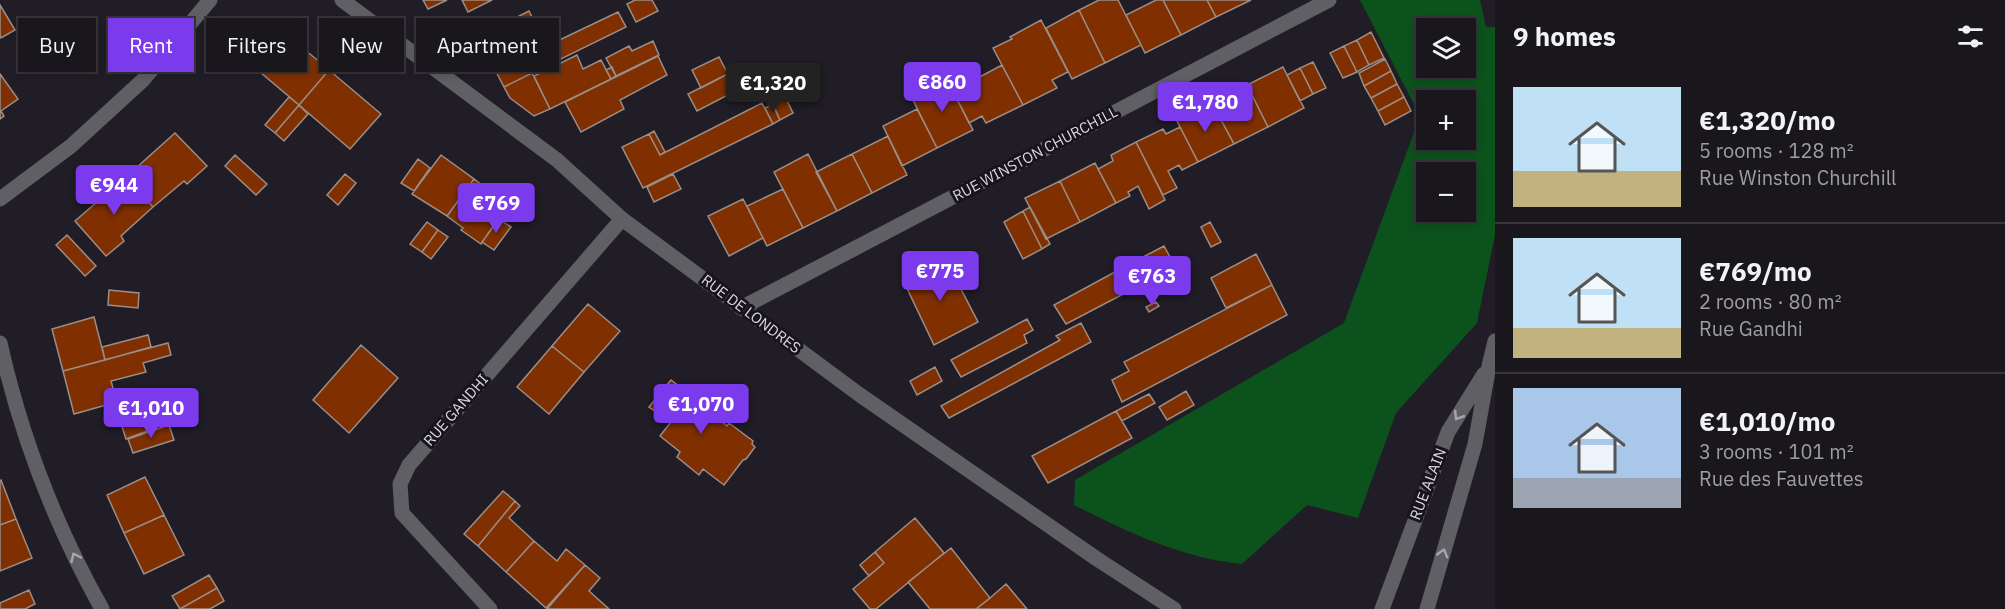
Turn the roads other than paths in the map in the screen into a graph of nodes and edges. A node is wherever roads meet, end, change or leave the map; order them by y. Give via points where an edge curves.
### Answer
1 (210, 0) edge
2 (342, 0) edge
3 (1329, 0) edge
4 (0, 199) edge
5 (622, 219) junction
6 (741, 308) junction
7 (1495, 341) edge
8 (0, 343) edge
9 (1489, 366) junction
10 (102, 609) edge
11 (490, 609) edge
12 (1174, 609) edge
13 (1382, 609) edge
14 (1427, 609) edge

1 - 4 street via 143,80 71,146
2 - 5 street, RUE DE LONDRES via 557,160
3 - 6 street, RUE WINSTON CHURCHILL
5 - 6 street, RUE DE LONDRES
5 - 11 street, RUE GANDHI via 409,465 400,484 402,513
6 - 12 street, RUE DE LONDRES via 869,402
7 - 9 street, RUE ALAIN
10 -> 8 street via 51,507 22,426
9 -> 13 street, RUE ALAIN via 1448,432
14 -> 9 street, RUE ALAIN via 1475,444

